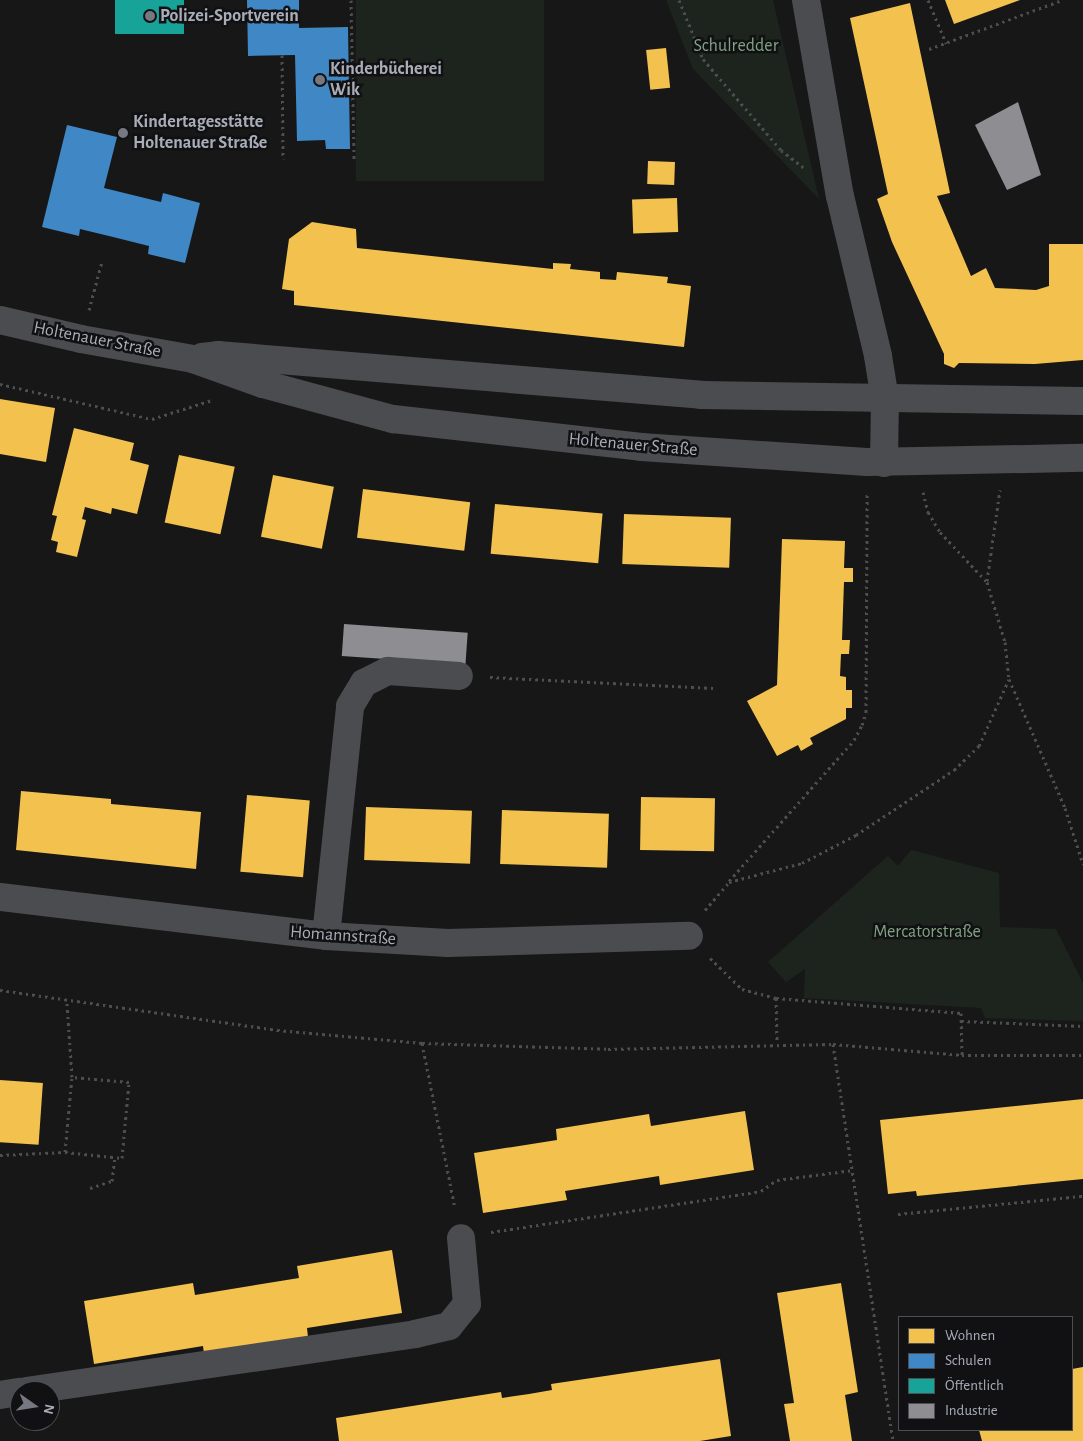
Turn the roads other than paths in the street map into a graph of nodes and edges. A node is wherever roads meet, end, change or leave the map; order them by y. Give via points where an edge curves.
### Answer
1 (806, 0) edge
2 (0, 320) edge
3 (193, 359) junction
4 (885, 399) junction
5 (1083, 401) edge
6 (1083, 458) edge
7 (876, 462) junction
8 (459, 676) road end
9 (0, 896) edge
10 (326, 936) junction
11 (689, 936) road end
12 (461, 1238) road end
13 (60, 1386) edge

1 - 4 street via 840,196
2 - 3 street, Holtenauer Straße via 81,340
3 - 4 street, Holtenauer Straße via 218,354 701,395
3 - 7 street, Holtenauer Straße via 263,384 393,419 641,447
4 - 5 street, Holtenauer Straße
4 - 7 street
6 - 7 street, Holtenauer Straße
8 - 10 street via 388,671 364,683 350,706
9 - 10 street, Homannstraße
10 - 11 street, Homannstraße via 448,943
12 - 13 street via 467,1304 449,1326 415,1334

